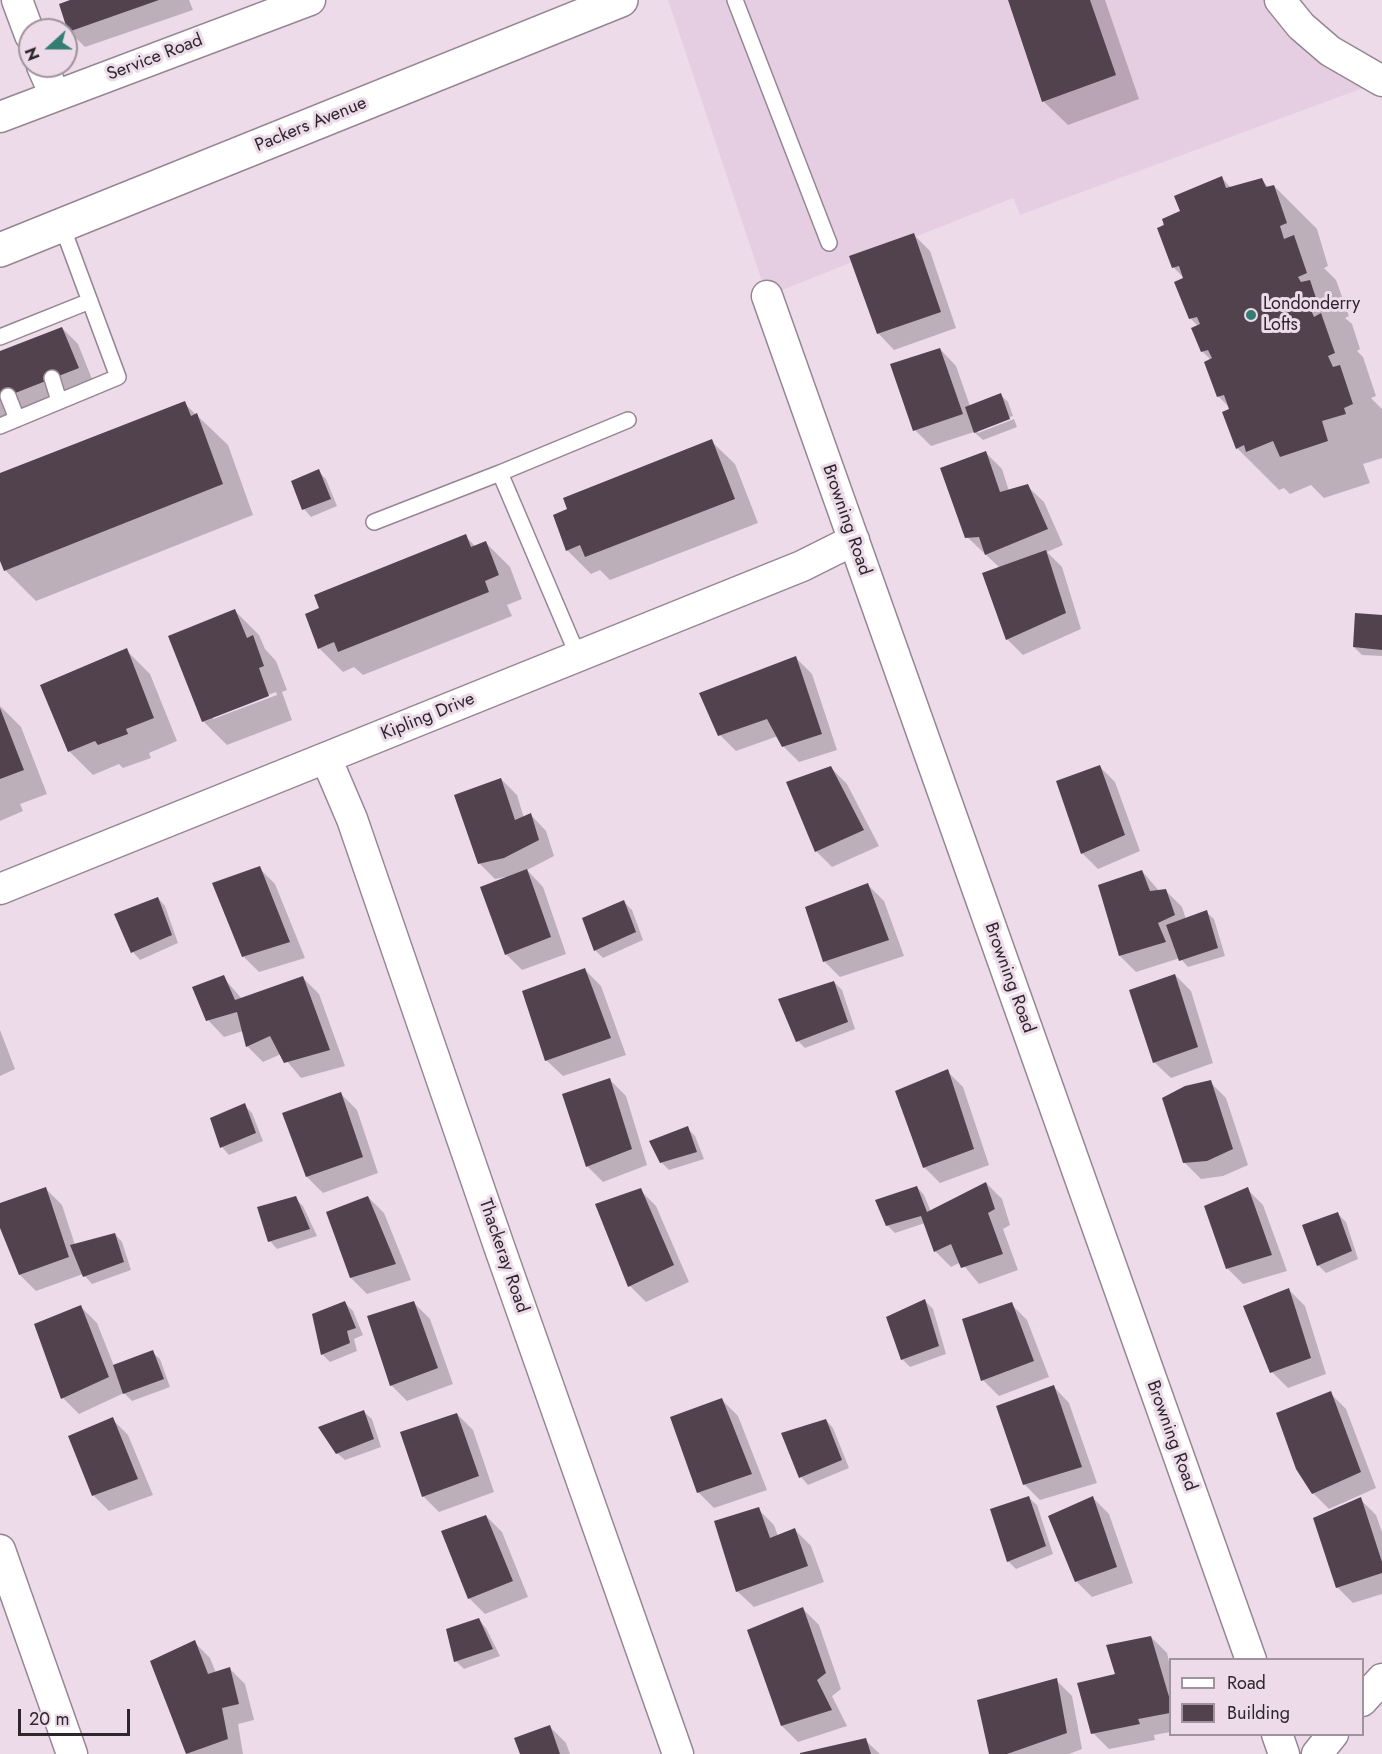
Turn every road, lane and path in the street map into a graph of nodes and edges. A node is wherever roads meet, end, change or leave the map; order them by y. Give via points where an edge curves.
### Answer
1 (17, 0) edge
2 (309, 0) edge
3 (621, 0) edge
4 (735, 0) edge
5 (1280, 0) edge
6 (24, 18) edge
7 (47, 78) edge
8 (1382, 81) edge
9 (55, 95) junction
10 (0, 117) edge
11 (62, 226) junction
12 (829, 243) dead end
13 (0, 250) edge
14 (767, 296) dead end
15 (90, 301) junction
16 (0, 337) edge
17 (52, 378) dead end
18 (8, 396) dead end
19 (59, 401) junction
20 (17, 419) junction
21 (628, 420) dead end
22 (0, 426) edge
23 (500, 472) junction
24 (374, 522) dead end
25 (854, 540) junction
26 (578, 656) junction
27 (326, 758) junction
28 (0, 889) edge
29 (0, 1550) edge
30 (1251, 1658) edge
31 (1382, 1679) edge
32 (1364, 1699) edge
33 (1278, 1736) edge
34 (1331, 1736) edge
35 (72, 1754) edge
36 (678, 1754) edge
37 (1284, 1754) edge
38 (1317, 1754) edge

1 - 6 street
2 - 9 street, Service Road
3 - 11 main road, Packers Avenue
4 - 12 lane
5 - 8 street via 1301,26 1330,51
7 - 9 street
9 - 10 street, Service Road
11 - 13 main road, Packers Avenue
11 - 15 lane
14 - 25 street, Browning Road
15 - 16 lane via 35,330
15 - 19 lane via 118,377
17 - 19 lane
18 - 20 lane
19 - 20 lane
20 - 22 lane
21 - 23 lane
23 - 24 lane
23 - 26 lane
25 - 26 street, Kipling Drive via 802,566
25 - 30 street, Browning Road
26 - 27 street, Kipling Drive
27 - 28 street, Kipling Drive
27 - 36 street, Thackeray Road via 352,819
29 - 35 street
31 - 32 street
33 - 37 street
34 - 38 street

